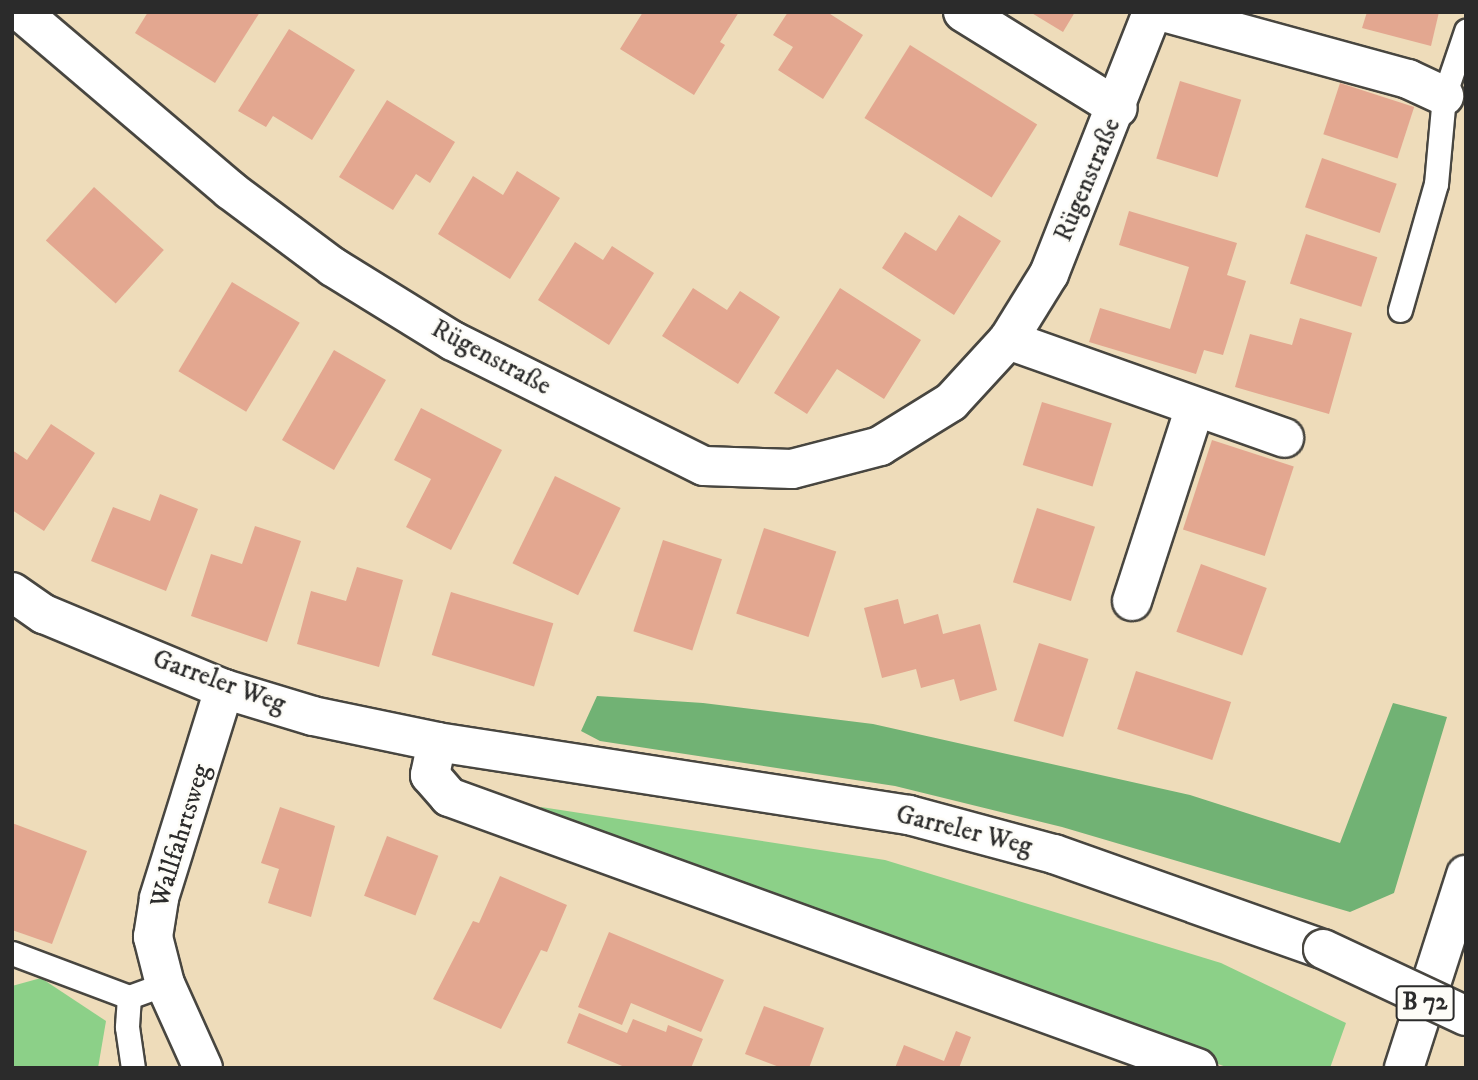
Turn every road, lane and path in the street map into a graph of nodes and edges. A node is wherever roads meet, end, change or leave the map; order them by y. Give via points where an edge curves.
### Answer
1 (21, 12) edge
2 (963, 12) edge
3 (1152, 12) edge
4 (1163, 12) edge
5 (1466, 31) edge
6 (1444, 96) junction
7 (1118, 108) junction
8 (1400, 310) dead end
9 (1008, 340) junction
10 (1195, 407) junction
11 (1284, 438) dead end
12 (12, 592) edge
13 (1132, 601) dead end
14 (224, 689) junction
15 (437, 742) junction
16 (1466, 875) edge
17 (12, 953) edge
18 (165, 984) junction
19 (129, 997) junction
20 (1466, 1016) edge
21 (133, 1068) edge
22 (203, 1068) edge
23 (1197, 1068) edge
24 (1404, 1068) edge

1 - 9 main road, Rügenstraße via 230,190 333,267 453,341 704,466 792,469 880,446 951,402
2 - 7 main road
3 - 7 main road, Rügenstraße
4 - 6 main road via 1408,79
5 - 6 lane
6 - 8 lane via 1436,184
7 - 9 main road, Rügenstraße via 1049,274
9 - 10 main road
10 - 11 main road
10 - 13 main road
12 - 14 main road, Garreler Weg via 44,614
14 - 15 main road, Garreler Weg via 313,716
14 - 18 main road, Wallfahrtsweg via 159,898 153,937
15 - 20 main road, Garreler Weg, bridge via 909,815 1054,854 1323,949
15 - 23 main road via 430,775 449,797
16 - 24 main road, B 72
17 - 19 lane
18 - 19 lane
18 - 22 main road, Wallfahrtsweg
19 - 21 lane via 127,1027

